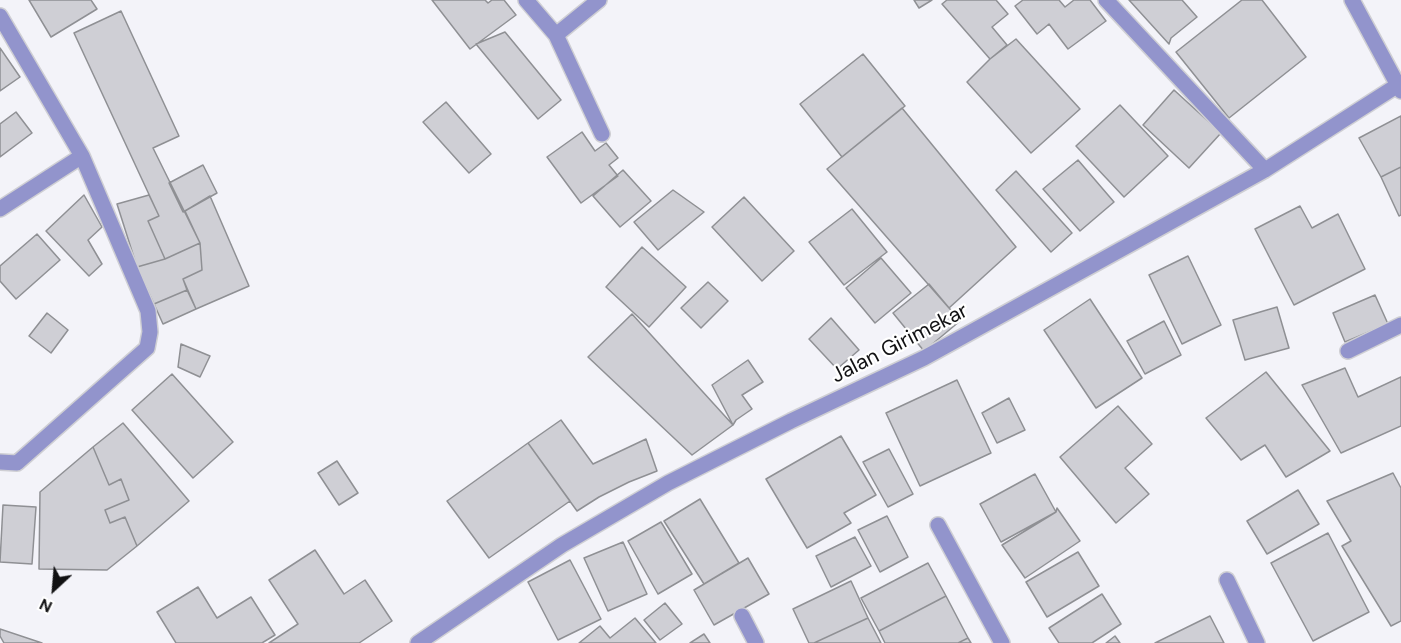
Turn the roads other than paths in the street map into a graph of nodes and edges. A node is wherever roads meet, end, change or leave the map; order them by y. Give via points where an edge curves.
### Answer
1 (526, 0) edge
2 (599, 0) edge
3 (1106, 0) edge
4 (1352, 0) edge
5 (0, 16) edge
6 (556, 35) junction
7 (1400, 86) edge
8 (602, 134) dead end
9 (82, 156) junction
10 (1265, 170) junction
11 (0, 209) edge
12 (1401, 325) edge
13 (1348, 351) dead end
14 (0, 462) edge
15 (938, 525) dead end
16 (1227, 580) dead end
17 (742, 616) dead end
18 (418, 643) edge
19 (756, 643) edge
20 (1002, 643) edge
21 (1257, 643) edge

1 - 6 street
2 - 6 street
3 - 10 street
4 - 7 street
5 - 9 street
6 - 8 street
7 - 10 street, Jalan Girimekar
9 - 11 street
9 - 14 street via 148,311 147,348 18,463
10 - 18 street, Jalan Girimekar via 924,358 668,483 562,545
12 - 13 street
15 - 20 street
16 - 21 street
17 - 19 street

